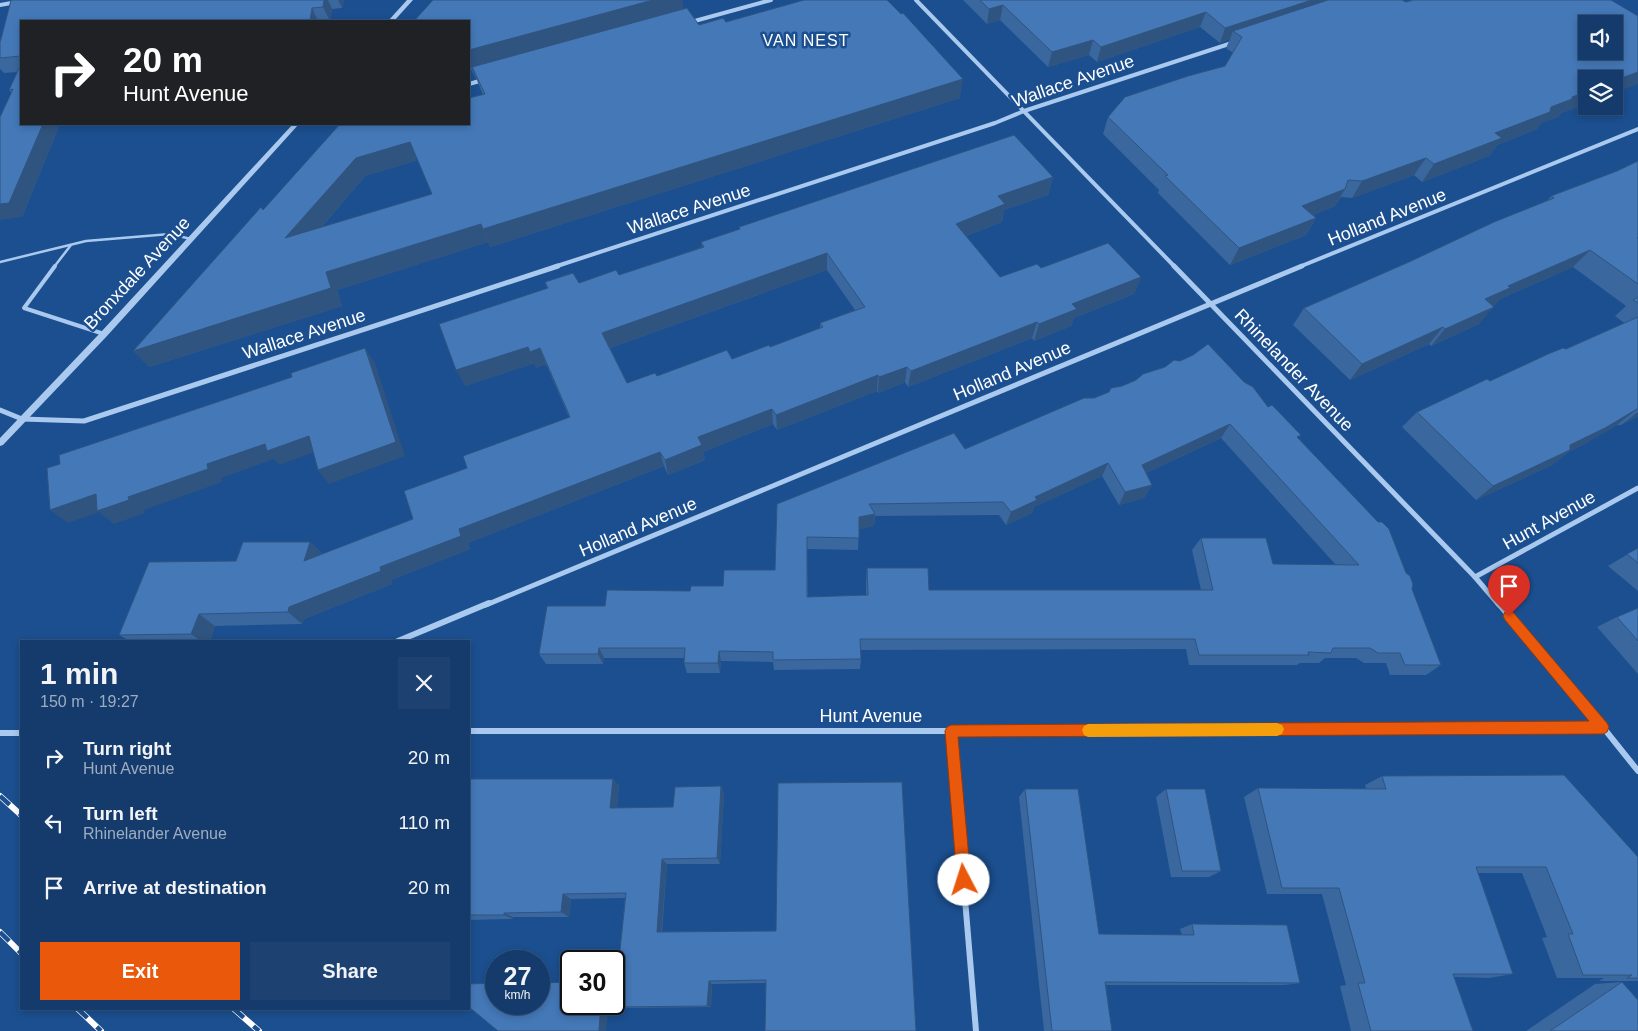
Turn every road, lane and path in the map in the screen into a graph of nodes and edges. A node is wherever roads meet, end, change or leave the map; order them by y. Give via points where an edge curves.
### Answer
1 (28, 0) edge
2 (410, 0) edge
3 (771, 0) edge
4 (916, 0) edge
5 (0, 5) edge
6 (392, 20) edge
7 (687, 23) edge
8 (1241, 40) edge
9 (488, 78) edge
10 (470, 84) edge
11 (1024, 111) junction
12 (295, 125) edge
13 (1638, 129) edge
14 (191, 239) junction
15 (71, 245) junction
16 (0, 262) edge
17 (1210, 304) junction
18 (104, 334) junction
19 (0, 410) edge
20 (22, 419) junction
21 (0, 443) edge
22 (1638, 488) edge
23 (1475, 577) junction
24 (400, 640) edge
25 (1603, 727) junction
26 (470, 731) edge
27 (951, 731) junction
28 (0, 733) edge
29 (20, 733) edge
30 (1638, 771) edge
31 (976, 1031) edge

1 - 5 street
2 - 6 street
3 - 7 street
4 - 11 street, Rhinelander Avenue
8 - 11 street, Wallace Avenue
9 - 10 street
11 - 17 street, Rhinelander Avenue
11 - 20 street, Wallace Avenue via 84,421
12 - 14 street, Bronxdale Avenue
13 - 17 street, Holland Avenue
14 - 15 lane via 170,234
14 - 18 street, Bronxdale Avenue
15 - 16 lane
15 - 18 lane via 24,308
17 - 23 street, Rhinelander Avenue
17 - 24 street, Holland Avenue
18 - 20 street, Bronxdale Avenue
19 - 20 street
20 - 21 street, Bronxdale Avenue
22 - 23 street, Hunt Avenue
23 - 25 street, Rhinelander Avenue
25 - 27 street, Hunt Avenue
25 - 30 street, Rhinelander Avenue
26 - 27 street, Hunt Avenue
27 - 31 street
28 - 29 street

